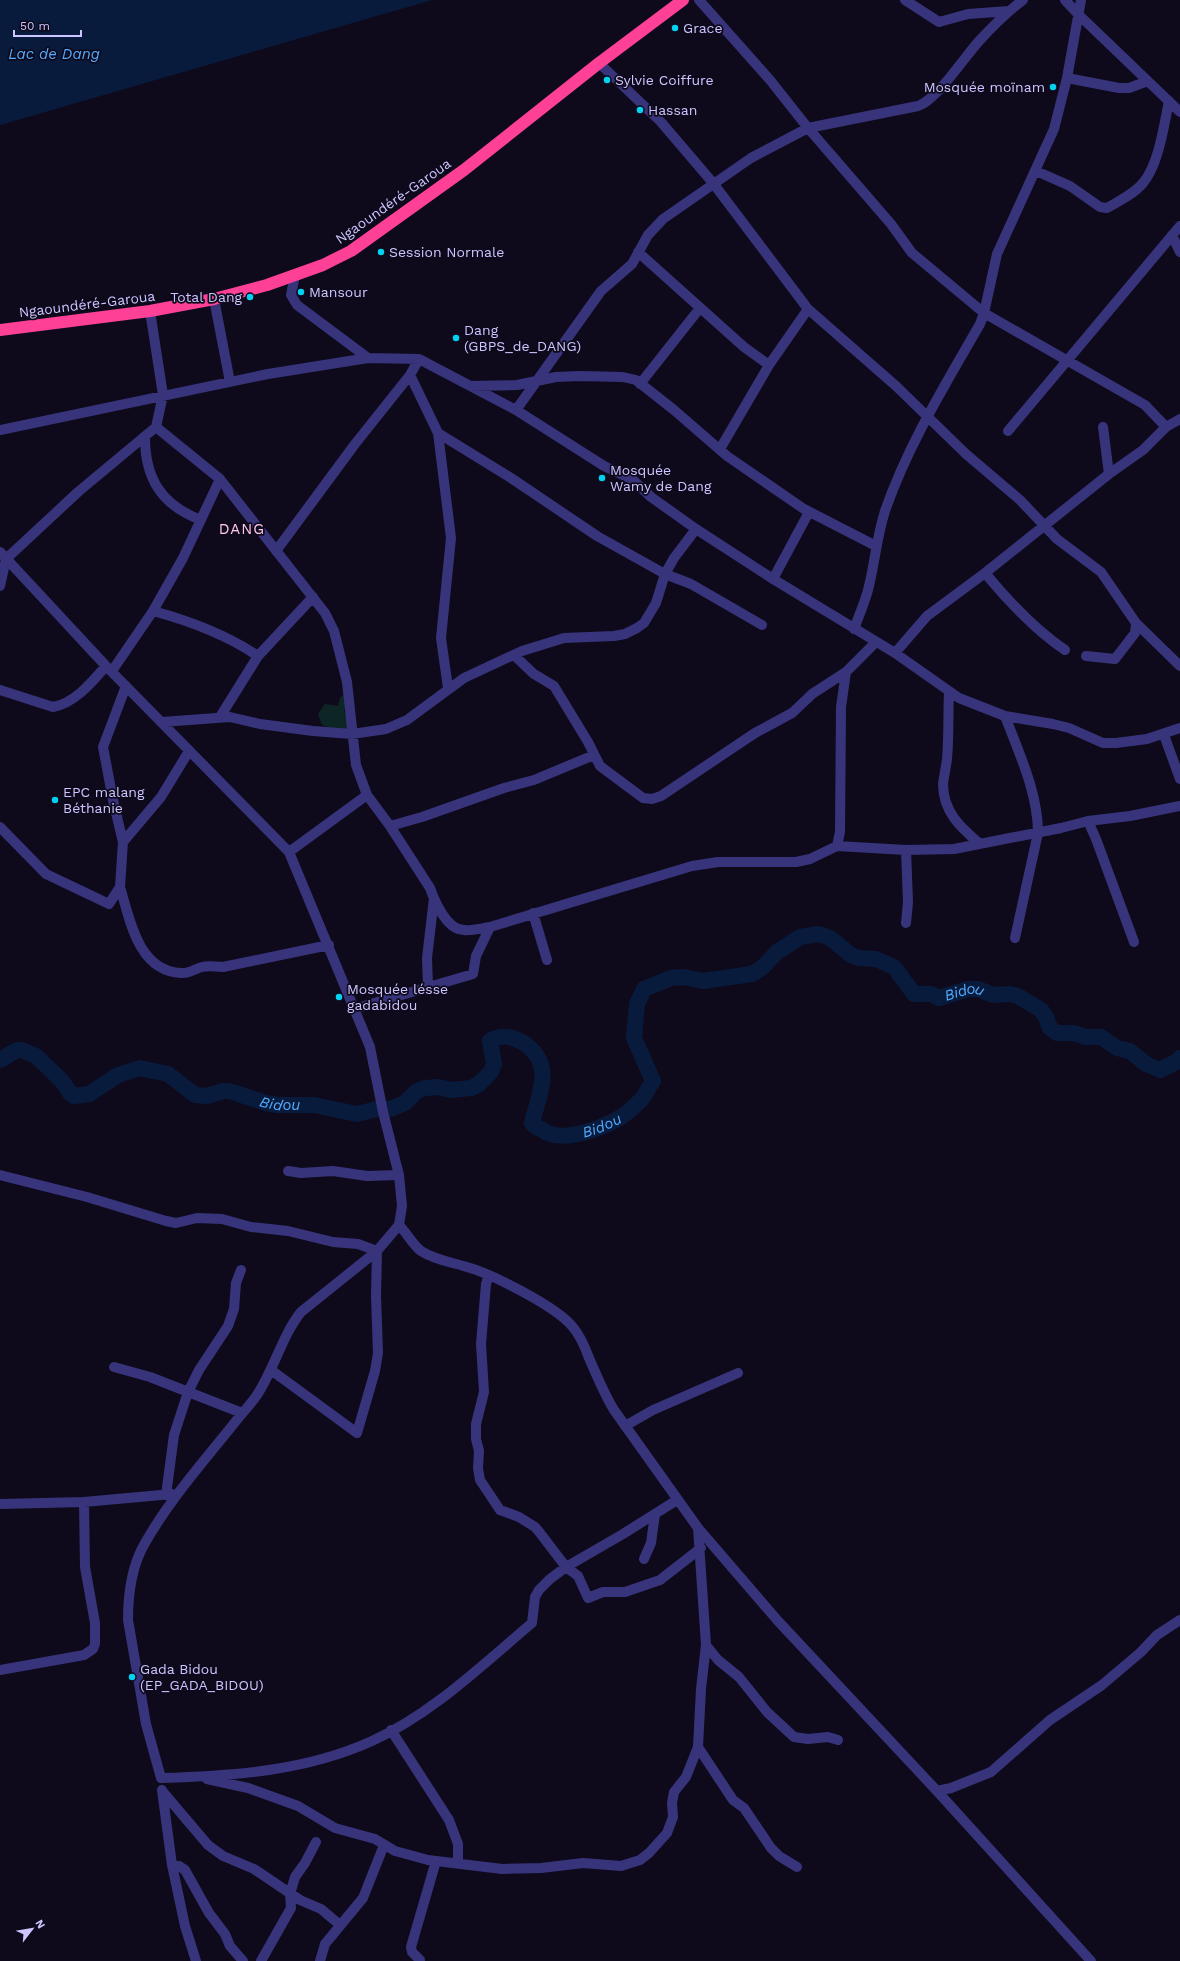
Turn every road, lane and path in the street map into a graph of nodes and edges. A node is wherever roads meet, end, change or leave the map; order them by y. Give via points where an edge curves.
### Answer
1 (683, 0) edge
2 (699, 0) edge
3 (905, 0) edge
4 (1023, 0) edge
5 (1065, 0) edge
6 (1081, 0) edge
7 (1008, 11) junction
8 (1079, 15) junction
9 (599, 63) junction
10 (1066, 78) junction
11 (1148, 81) junction
12 (1170, 101) junction
13 (1180, 112) edge
14 (808, 128) junction
15 (1036, 170) junction
16 (713, 183) junction
17 (1180, 226) edge
18 (1172, 235) junction
19 (638, 252) junction
20 (1180, 252) edge
21 (295, 275) junction
22 (214, 299) junction
23 (700, 308) junction
24 (808, 309) junction
25 (150, 312) junction
26 (984, 312) junction
27 (0, 330) edge
28 (368, 358) junction
29 (419, 359) junction
30 (1067, 359) junction
31 (769, 365) junction
32 (410, 374) junction
33 (536, 381) junction
34 (230, 382) junction
35 (640, 384) junction
36 (468, 386) junction
37 (163, 395) junction
38 (516, 410) junction
39 (926, 417) junction
40 (1180, 419) edge
41 (156, 427) junction
42 (1103, 427) dead end
43 (1166, 427) junction
44 (0, 430) edge
45 (1008, 431) dead end
46 (438, 433) junction
47 (145, 437) junction
48 (720, 449) junction
49 (1109, 474) junction
50 (220, 479) junction
51 (809, 512) junction
52 (201, 520) junction
53 (1043, 526) junction
54 (696, 529) junction
55 (876, 546) junction
56 (276, 551) junction
57 (3, 555) edge
58 (985, 573) junction
59 (665, 574) junction
60 (772, 579) junction
61 (0, 586) edge
62 (313, 597) junction
63 (153, 611) junction
64 (1136, 623) junction
65 (762, 625) dead end
66 (854, 628) junction
67 (876, 642) junction
68 (1065, 650) dead end
69 (895, 652) junction
70 (514, 655) junction
71 (258, 656) junction
72 (1086, 656) dead end
73 (1180, 666) edge
74 (109, 669) junction
75 (846, 672) junction
76 (126, 686) junction
77 (448, 688) junction
78 (0, 690) edge
79 (949, 692) junction
80 (1005, 716) junction
81 (220, 717) junction
82 (162, 722) junction
83 (1180, 728) edge
84 (352, 734) junction
85 (1164, 735) junction
86 (189, 751) junction
87 (594, 755) junction
88 (1180, 779) edge
89 (367, 795) junction
90 (1180, 806) edge
91 (1088, 821) junction
92 (390, 826) junction
93 (0, 827) edge
94 (1038, 833) junction
95 (123, 842) junction
96 (980, 844) junction
97 (837, 846) junction
98 (906, 850) junction
99 (289, 852) junction
100 (120, 887) junction
101 (434, 898) junction
102 (533, 913) junction
103 (906, 923) dead end
104 (490, 927) junction
105 (1015, 938) dead end
106 (1134, 942) dead end
107 (329, 946) junction
108 (547, 960) dead end
109 (428, 986) junction
110 (354, 1009) junction
111 (288, 1171) dead end
112 (0, 1175) edge
113 (399, 1175) junction
114 (399, 1225) junction
115 (377, 1251) junction
116 (242, 1270) dead end
117 (489, 1275) junction
118 (114, 1367) dead end
119 (271, 1370) junction
120 (738, 1372) dead end
121 (188, 1392) junction
122 (242, 1413) junction
123 (625, 1426) junction
124 (179, 1494) junction
125 (166, 1495) junction
126 (677, 1500) junction
127 (84, 1502) junction
128 (0, 1504) edge
129 (655, 1514) junction
130 (698, 1528) junction
131 (700, 1548) junction
132 (644, 1559) dead end
133 (566, 1566) junction
134 (1180, 1620) edge
135 (706, 1645) junction
136 (0, 1670) edge
137 (391, 1730) junction
138 (838, 1740) dead end
139 (698, 1747) junction
140 (202, 1777) junction
141 (161, 1778) junction
142 (937, 1791) junction
143 (163, 1792) junction
144 (316, 1842) dead end
145 (384, 1845) junction
146 (436, 1861) junction
147 (458, 1863) junction
148 (172, 1865) junction
149 (797, 1867) dead end
150 (290, 1894) junction
151 (340, 1926) junction
152 (420, 1960) dead end
153 (196, 1961) edge
154 (243, 1961) edge
155 (261, 1961) edge
156 (320, 1961) edge
157 (1091, 1961) edge

1 - 9 highway, Ngaoundéré-Garoua
2 - 14 street via 770,80
3 - 7 street via 939,22 968,14
4 - 7 street
5 - 8 street
6 - 8 street
7 - 14 street via 922,104
8 - 10 street
8 - 11 street
9 - 16 street via 662,122
9 - 21 highway, Ngaoundéré-Garoua via 464,170 351,251
10 - 11 street via 1119,88 1129,88
10 - 15 street via 1052,136
11 - 12 street
12 - 13 street
12 - 15 street via 1157,154 1143,184 1107,208 1100,207 1070,186
14 - 16 street via 759,153
14 - 26 street via 912,253
15 - 26 street via 993,262
16 - 19 street via 653,229
16 - 24 street
17 - 18 street
18 - 20 street
18 - 30 street
19 - 23 street
19 - 33 street via 632,264 602,291
21 - 22 highway, Ngaoundéré-Garoua
21 - 28 street via 291,295 297,304
22 - 25 highway, Ngaoundéré-Garoua
22 - 34 street
23 - 31 street via 744,347
23 - 35 street
24 - 31 street
24 - 39 street via 896,386
25 - 27 highway, Ngaoundéré-Garoua
25 - 37 street
26 - 30 street
26 - 39 street
28 - 29 street
28 - 34 street
29 - 32 street
29 - 36 street
30 - 43 street via 1145,404
30 - 45 street
31 - 48 street
32 - 46 street
32 - 56 street via 354,444
33 - 35 street via 556,377 599,376 623,377 636,380
33 - 36 street via 510,386
33 - 38 street
34 - 37 street
35 - 48 street
36 - 38 street
37 - 41 street
37 - 44 street
38 - 54 street via 604,466 632,480
39 - 53 street via 1020,500
39 - 55 street via 894,490
40 - 43 street
41 - 47 street
41 - 50 street
42 - 49 street
43 - 49 street via 1143,450
46 - 59 street via 597,536
46 - 77 street via 451,538 441,638
47 - 52 street via 145,456 155,485 176,508
47 - 57 street
48 - 51 street
49 - 53 street
50 - 52 street
50 - 56 street
51 - 55 street
51 - 60 street
52 - 63 street
53 - 58 street
53 - 64 street via 1101,572
54 - 59 street
54 - 60 street
55 - 66 street via 869,587
56 - 62 street
57 - 61 street
57 - 74 street
58 - 68 street via 1010,604 1046,637
58 - 69 street via 927,616
59 - 65 street via 691,584
59 - 70 street via 656,603 644,623 637,628 614,636 564,638
60 - 66 street
62 - 71 street
62 - 84 street via 334,631 341,655 347,682
63 - 71 street via 211,631
63 - 74 street
64 - 72 street via 1135,633 1115,659
64 - 73 street
66 - 67 street
67 - 69 street
67 - 75 street
69 - 79 street
70 - 77 street via 479,670
70 - 87 street via 534,674 554,686
71 - 81 street
74 - 76 street
74 - 78 street via 59,706 53,707
75 - 87 street via 812,694 792,714 755,733 652,800 643,798 613,777 598,764
75 - 97 street via 841,707 840,832
76 - 82 street
76 - 95 street via 103,747
77 - 84 street via 407,720 386,729
79 - 80 street
79 - 96 street via 947,759 943,784 945,798 960,827
80 - 85 street via 1053,724 1103,743 1147,740
80 - 94 street via 1032,793 1038,816
81 - 82 street
81 - 84 street via 300,730
82 - 86 street
83 - 85 street
84 - 89 street via 356,766
85 - 88 street
86 - 95 street via 161,797
86 - 99 street
87 - 92 street via 534,780
89 - 92 street
89 - 99 street
90 - 91 street
91 - 94 street
91 - 106 street
92 - 101 street
93 - 100 street via 46,874 109,904
94 - 96 street
94 - 105 street
95 - 100 street
96 - 98 street via 954,849
97 - 98 street
97 - 102 street via 810,859 796,862 718,862 692,866
98 - 103 street
99 - 107 street
100 - 107 street via 145,955 156,965 176,973 189,973 206,966 223,967
101 - 104 street via 447,919 459,929
101 - 109 street via 427,958
102 - 104 street
102 - 108 street
104 - 109 street via 478,950 473,974
107 - 110 street
109 - 110 street
110 - 113 street via 370,1047
111 - 113 street via 333,1171 367,1176
112 - 115 street via 171,1222 197,1218 222,1219 251,1227 358,1244
113 - 114 street via 402,1206
114 - 115 street
114 - 117 street via 420,1250 442,1261 467,1266
115 - 119 street via 301,1312 293,1322
115 - 119 street via 378,1353 357,1433
116 - 121 street via 236,1283 234,1309 228,1326
117 - 123 street via 561,1315 573,1327 582,1340 606,1396
117 - 133 street via 481,1344 484,1392 476,1424 480,1480 500,1510 519,1517 535,1527
118 - 121 street via 150,1377
119 - 122 street via 257,1396
120 - 123 street via 653,1410
121 - 122 street
121 - 125 street via 174,1435
122 - 124 street
123 - 126 street
124 - 125 street
124 - 141 street via 144,1543 128,1605 128,1620 146,1724
125 - 127 street
126 - 129 street
126 - 130 street
127 - 128 street
127 - 136 street via 85,1566 95,1623 93,1649 84,1655
129 - 132 street via 651,1543
129 - 133 street
130 - 131 street
130 - 142 street via 778,1621
131 - 133 street via 665,1578 625,1592 603,1592 590,1598 586,1596 578,1576
131 - 135 street
133 - 137 street via 539,1590 535,1597 532,1622 461,1684 415,1717
134 - 142 street via 1157,1635 1102,1686 1050,1720 991,1772
135 - 138 street via 718,1660 739,1677 767,1712 794,1737 828,1737
135 - 139 street
137 - 140 street via 373,1741 340,1754 299,1766
137 - 147 street via 449,1820 458,1844
139 - 147 street via 686,1777 674,1792 673,1817 667,1833 640,1860 621,1866 583,1863 525,1869
139 - 149 street via 733,1800 744,1808 771,1848
140 - 141 street
140 - 145 street via 248,1788 298,1806 335,1828 375,1839
141 - 143 street
142 - 157 street
143 - 148 street
143 - 150 street via 208,1845 254,1869
144 - 150 street via 295,1877
145 - 146 street via 395,1851
145 - 151 street via 363,1898
146 - 147 street
146 - 152 street via 411,1947 412,1952
148 - 153 street via 185,1926
148 - 154 street via 185,1870 230,1946
150 - 151 street via 321,1909
150 - 155 street via 291,1908
151 - 156 street via 325,1944

